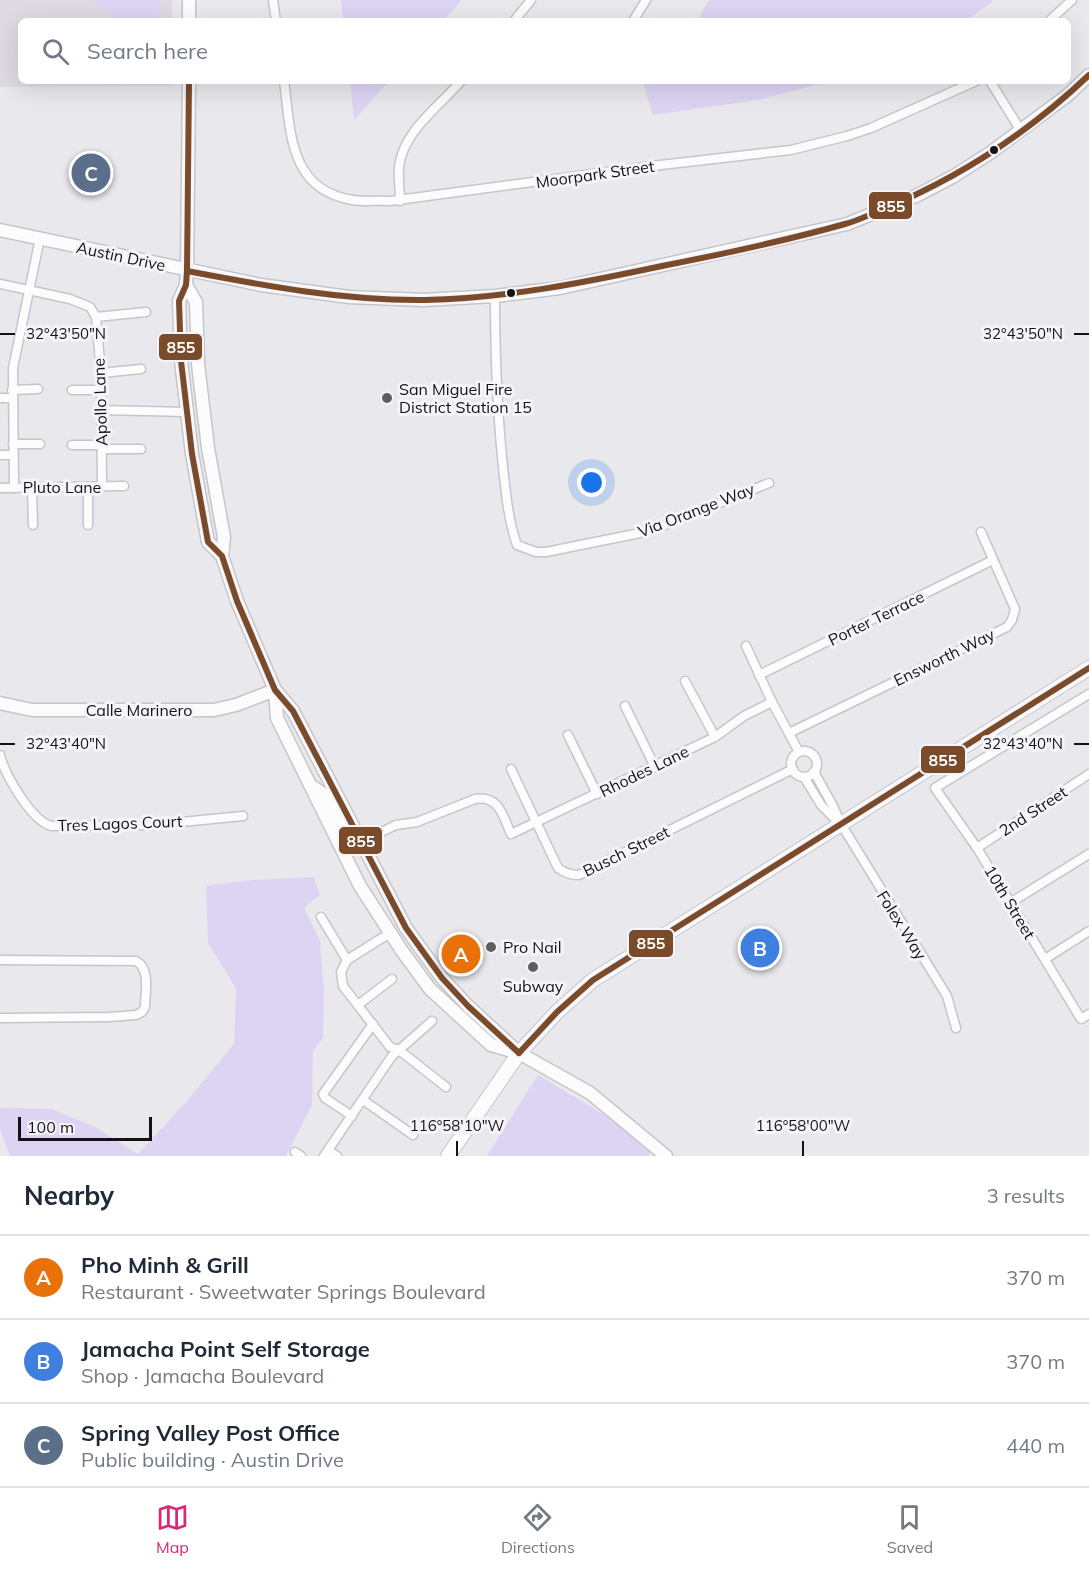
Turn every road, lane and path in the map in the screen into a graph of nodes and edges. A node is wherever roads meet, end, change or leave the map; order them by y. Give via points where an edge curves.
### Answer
1 (189, 0) edge
2 (273, 0) edge
3 (531, 0) edge
4 (646, 0) edge
5 (1072, 0) edge
6 (189, 18) edge
7 (276, 18) edge
8 (516, 18) edge
9 (635, 18) edge
10 (1052, 18) edge
11 (1089, 75) edge
12 (189, 84) edge
13 (284, 84) edge
14 (458, 84) edge
15 (969, 84) edge
16 (992, 84) edge
17 (1021, 130) junction
18 (400, 201) junction
19 (0, 230) edge
20 (40, 238) junction
21 (187, 271) junction
22 (0, 284) edge
23 (186, 285) junction
24 (30, 290) junction
25 (495, 296) junction
26 (146, 312) dead end
27 (96, 317) junction
28 (141, 369) dead end
29 (101, 373) junction
30 (38, 389) dead end
31 (72, 390) dead end
32 (101, 390) junction
33 (12, 394) junction
34 (0, 398) edge
35 (102, 410) junction
36 (187, 412) junction
37 (13, 444) junction
38 (40, 444) dead end
39 (72, 445) dead end
40 (101, 447) junction
41 (208, 448) junction
42 (141, 449) dead end
43 (0, 455) edge
44 (13, 455) junction
45 (769, 483) dead end
46 (124, 486) dead end
47 (88, 487) junction
48 (102, 487) junction
49 (0, 488) edge
50 (14, 488) junction
51 (32, 488) junction
52 (33, 525) dead end
53 (88, 525) dead end
54 (981, 532) dead end
55 (222, 556) junction
56 (993, 560) junction
57 (746, 646) dead end
58 (1089, 668) edge
59 (759, 675) junction
60 (685, 681) dead end
61 (275, 690) junction
62 (1089, 694) edge
63 (772, 702) junction
64 (0, 703) edge
65 (625, 706) dead end
66 (789, 734) junction
67 (568, 735) dead end
68 (715, 737) junction
69 (799, 752) junction
70 (0, 755) edge
71 (655, 767) junction
72 (511, 769) dead end
73 (793, 769) junction
74 (814, 772) junction
75 (1089, 774) edge
76 (804, 777) junction
77 (310, 784) junction
78 (597, 794) junction
79 (243, 816) dead end
80 (536, 823) junction
81 (841, 824) junction
82 (360, 842) junction
83 (977, 848) junction
84 (1089, 854) edge
85 (1010, 903) junction
86 (321, 917) dead end
87 (1089, 931) edge
88 (390, 933) junction
89 (1045, 959) junction
90 (0, 960) edge
91 (347, 960) junction
92 (438, 973) junction
93 (392, 979) dead end
94 (358, 1005) junction
95 (1089, 1014) edge
96 (0, 1018) edge
97 (432, 1021) dead end
98 (373, 1024) junction
99 (956, 1029) dead end
100 (399, 1050) junction
101 (519, 1053) junction
102 (446, 1087) dead end
103 (363, 1100) junction
104 (352, 1116) junction
105 (413, 1135) dead end
106 (326, 1153) edge
107 (337, 1156) edge
108 (448, 1156) edge
109 (666, 1156) edge

1 - 6 main road
2 - 7 street
3 - 8 street
4 - 9 street
5 - 10 street
11 - 17 main road, Austin Drive
12 - 21 main road
13 - 18 street, Moorpark Street via 293,150 311,179 342,197
14 - 18 street via 416,127 403,150
15 - 18 street, Moorpark Street via 871,128 791,150
16 - 17 street
17 - 25 main road, Austin Drive via 954,176 847,224 560,288
19 - 20 main road, Austin Drive
20 - 21 main road, Austin Drive
20 - 24 street
21 - 23 main road
21 - 25 main road, Austin Drive via 279,289 349,297 424,300
22 - 24 street
23 - 36 main road via 179,301
23 - 41 main road via 196,302 198,364
24 - 27 street via 90,307
24 - 33 street via 13,368
25 - 45 street, Via Orange Way via 498,422 510,524 517,545 546,552 640,533
26 - 27 street
27 - 29 street, Apollo Lane
28 - 29 street
29 - 32 street, Apollo Lane
30 - 33 street
31 - 32 street
32 - 35 street, Apollo Lane
33 - 34 street
33 - 37 street
35 - 36 street
35 - 40 street, Apollo Lane
36 - 41 main road via 194,412 199,435
36 - 55 main road via 208,542
37 - 38 street
37 - 44 street
39 - 40 street
40 - 42 street
40 - 48 street, Apollo Lane
41 - 55 main road via 224,537
43 - 44 street
44 - 50 street
46 - 48 street, Pluto Lane
47 - 48 street, Pluto Lane
47 - 51 street, Pluto Lane
47 - 53 street
49 - 50 street, Pluto Lane
50 - 51 street, Pluto Lane
51 - 52 street
54 - 56 street, Ensworth Way
55 - 61 main road
56 - 59 street, Porter Terrace
56 - 66 street, Ensworth Way via 1015,609 1006,627
57 - 59 street
58 - 81 main road
59 - 63 street
60 - 68 street
61 - 64 main road, Calle Marinero via 214,710 32,710
61 - 77 main road via 277,718
61 - 82 main road via 293,711
62 - 83 street, 10th Street via 935,788
63 - 66 street
63 - 68 street, Rhodes Lane
65 - 71 street
66 - 69 street
67 - 78 street
68 - 71 street, Rhodes Lane
69 - 73 street via 792,759
69 - 74 street via 813,754 817,763
70 - 79 street, Tres Lagos Court via 9,777 38,819 51,826 151,825
71 - 78 street, Rhodes Lane
72 - 80 street, Busch Street
73 - 76 street
73 - 80 street, Busch Street via 579,875 558,868
74 - 76 street
74 - 81 street
75 - 83 street, 2nd Street
76 - 81 street via 821,805
77 - 82 main road via 326,796 345,835 354,843
77 - 88 main road via 360,886
78 - 80 street, Rhodes Lane
80 - 82 street, Rhodes Lane via 511,834 501,811 493,800 485,797 417,822 396,825
81 - 99 street, Folex Way via 947,996
81 - 101 main road via 593,980
82 - 92 main road via 406,928
83 - 85 street, 10th Street
84 - 85 street
85 - 89 street, 10th Street
86 - 91 street
87 - 89 street
88 - 91 street
88 - 92 main road via 400,937 424,968
88 - 101 main road via 430,989 450,1009 491,1045
89 - 95 street, 10th Street via 1080,1019
90 - 96 street via 136,961 145,971 145,1007 136,1015
91 - 94 street via 341,972 343,986
92 - 101 main road
93 - 94 street
94 - 98 street
97 - 100 street
98 - 100 street via 390,1047
98 - 104 street via 323,1094
100 - 102 street
100 - 103 street
101 - 108 main road
101 - 109 main road via 590,1093
103 - 104 street
103 - 105 street
104 - 106 street
106 - 107 street

